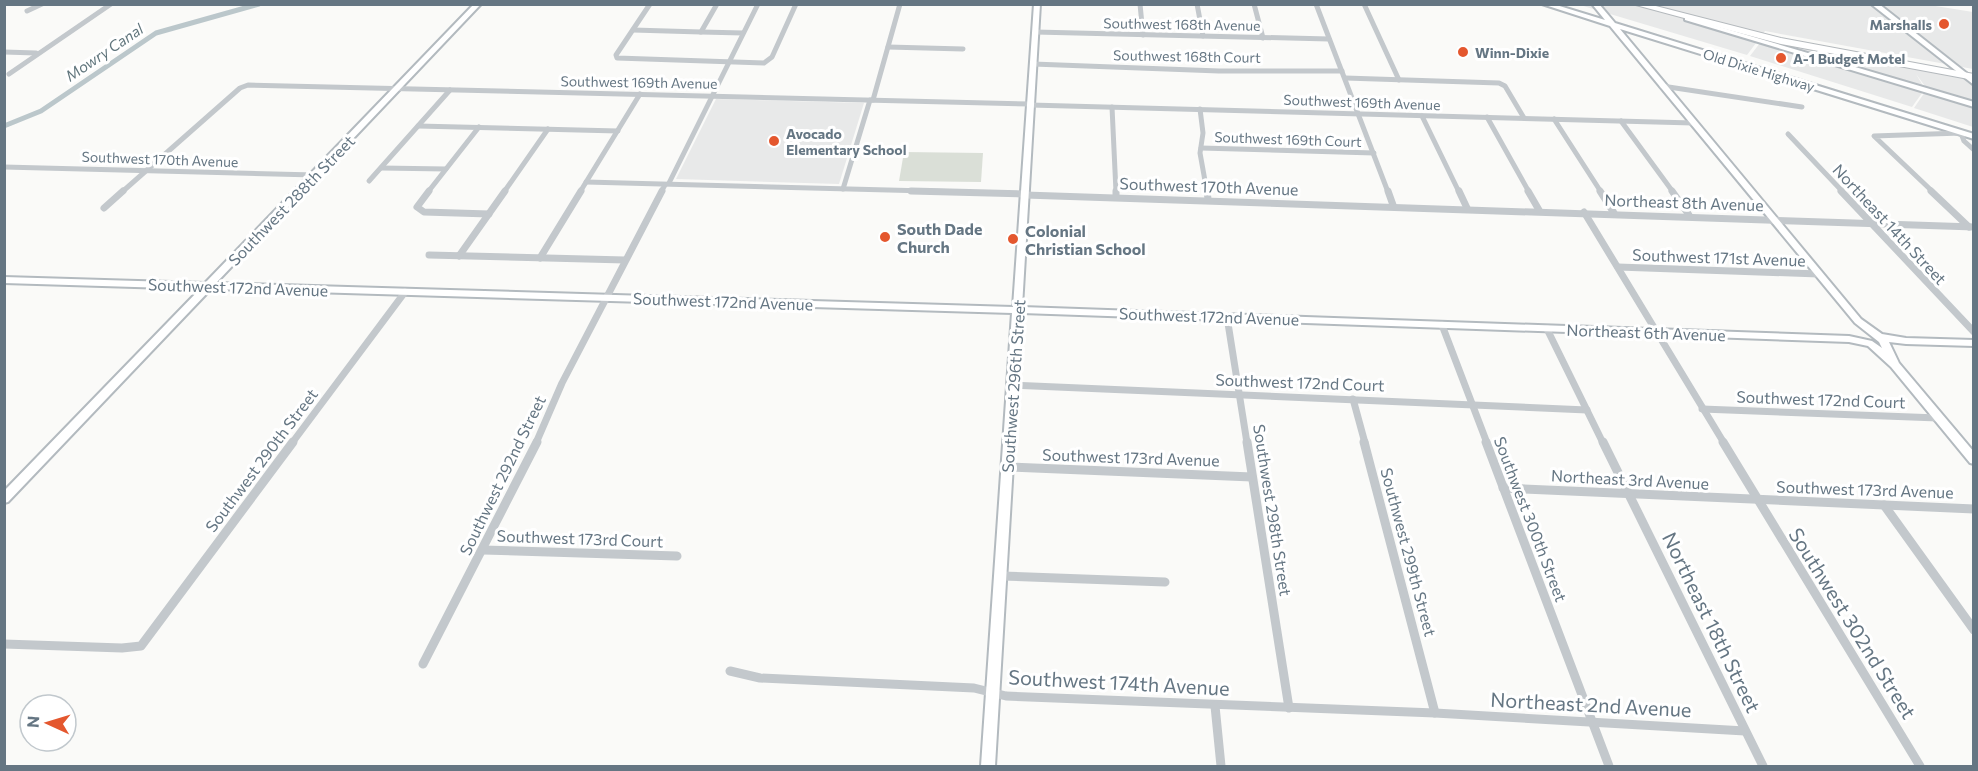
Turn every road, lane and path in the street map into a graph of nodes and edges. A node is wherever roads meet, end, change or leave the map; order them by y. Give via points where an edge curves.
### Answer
1 (42, 4) edge
2 (111, 4) edge
3 (478, 4) edge
4 (650, 4) edge
5 (717, 4) edge
6 (758, 4) edge
7 (796, 4) edge
8 (900, 4) edge
9 (1037, 4) edge
10 (1140, 4) edge
11 (1197, 4) edge
12 (1254, 4) edge
13 (1316, 4) edge
14 (1364, 4) edge
15 (1545, 4) edge
16 (1595, 4) edge
17 (1636, 4) edge
18 (1650, 4) edge
19 (1874, 4) edge
20 (27, 11) dead end
21 (1687, 19) junction
22 (1613, 26) junction
23 (633, 30) junction
24 (701, 32) junction
25 (1035, 32) junction
26 (1634, 32) junction
27 (743, 33) junction
28 (1143, 34) junction
29 (1203, 36) junction
30 (1622, 37) junction
31 (1263, 38) junction
32 (1329, 39) junction
33 (888, 47) junction
34 (963, 49) dead end
35 (1839, 51) junction
36 (4, 52) edge
37 (36, 52) junction
38 (728, 63) junction
39 (1033, 64) junction
40 (1840, 66) junction
41 (1342, 71) junction
42 (1959, 72) junction
43 (1974, 72) edge
44 (9, 74) dead end
45 (1974, 77) edge
46 (1345, 78) junction
47 (1399, 80) junction
48 (1974, 83) edge
49 (1662, 86) junction
50 (397, 89) junction
51 (450, 90) junction
52 (640, 94) junction
53 (711, 96) junction
54 (872, 100) junction
55 (1030, 104) junction
56 (1974, 105) edge
57 (1112, 107) junction
58 (1802, 107) dead end
59 (1200, 109) junction
60 (1358, 114) junction
61 (1422, 116) junction
62 (1487, 117) junction
63 (1524, 118) junction
64 (1554, 119) junction
65 (1620, 121) junction
66 (1693, 123) junction
67 (418, 126) junction
68 (480, 127) junction
69 (548, 129) junction
70 (618, 131) junction
71 (1961, 133) junction
72 (1788, 134) dead end
73 (1974, 137) edge
74 (1201, 148) junction
75 (1974, 150) edge
76 (1374, 153) junction
77 (4, 166) edge
78 (381, 168) junction
79 (446, 169) junction
80 (145, 170) junction
81 (315, 176) junction
82 (369, 181) dead end
83 (586, 182) junction
84 (667, 184) junction
85 (843, 189) junction
86 (1025, 194) junction
87 (1116, 197) junction
88 (1208, 199) junction
89 (1393, 206) junction
90 (104, 208) dead end
91 (1467, 208) junction
92 (1539, 210) junction
93 (1584, 212) junction
94 (1614, 213) junction
95 (489, 214) junction
96 (1689, 215) junction
97 (1773, 219) junction
98 (1872, 223) junction
99 (1972, 228) edge
100 (429, 255) dead end
101 (459, 256) junction
102 (540, 258) junction
103 (626, 260) junction
104 (1618, 267) junction
105 (1819, 274) junction
106 (4, 280) edge
107 (210, 286) junction
108 (405, 292) junction
109 (606, 298) junction
110 (1018, 310) junction
111 (1227, 317) junction
112 (1442, 325) junction
113 (1546, 329) junction
114 (1974, 332) edge
115 (1657, 333) junction
116 (1874, 340) junction
117 (1974, 343) edge
118 (1013, 385) junction
119 (1239, 394) junction
120 (1353, 399) junction
121 (1472, 404) junction
122 (1702, 409) junction
123 (1587, 410) junction
124 (1938, 418) junction
125 (1974, 460) edge
126 (1008, 467) junction
127 (1252, 477) junction
128 (1503, 488) junction
129 (1629, 494) junction
130 (4, 499) edge
131 (1756, 499) junction
132 (1884, 505) junction
133 (1974, 508) edge
134 (483, 550) junction
135 (677, 556) dead end
136 (1002, 576) junction
137 (1165, 582) dead end
138 (1962, 614) junction
139 (1974, 614) edge
140 (1974, 630) edge
141 (4, 644) edge
142 (423, 664) dead end
143 (730, 670) dead end
144 (993, 693) junction
145 (1215, 706) junction
146 (1289, 708) junction
147 (1435, 713) junction
148 (1593, 723) junction
149 (1745, 730) junction
150 (988, 766) edge
151 (1221, 766) edge
152 (1609, 766) edge
153 (1763, 766) edge
154 (1920, 766) edge

1 - 20 street
2 - 37 street
3 - 50 street, Southwest 288th Street
4 - 23 street
5 - 24 street
6 - 27 street
7 - 38 street via 769,61
8 - 33 street
9 - 25 street, Southwest 296th Street
10 - 28 street
11 - 29 street
12 - 31 street
13 - 32 street
14 - 47 street
15 - 22 street, Old Dixie Highway
16 - 22 street
17 - 21 highway
18 - 35 highway
19 - 42 street
21 - 35 highway
21 - 40 street
22 - 26 street, Old Dixie Highway
22 - 30 street
23 - 24 street
23 - 38 street via 617,58
24 - 27 street
25 - 28 street, Southwest 168th Avenue
25 - 39 street, Southwest 296th Street
26 - 30 street
26 - 71 street, Old Dixie Highway
27 - 38 street
28 - 29 street, Southwest 168th Avenue
29 - 31 street, Southwest 168th Avenue
30 - 49 street
31 - 32 street, Southwest 168th Avenue
32 - 41 street
33 - 34 street
33 - 54 street
35 - 40 street
35 - 42 highway
36 - 37 street
37 - 44 street
38 - 53 street
39 - 41 street, Southwest 168th Court
39 - 55 street, Southwest 296th Street
40 - 56 street
41 - 46 street
42 - 43 highway
42 - 45 highway
42 - 48 street
46 - 47 street
46 - 60 street
47 - 63 street via 1499,83 1505,86
49 - 58 street
49 - 66 street
50 - 51 street, Southwest 169th Avenue
50 - 80 street, Southwest 169th Avenue via 248,85
50 - 81 street, Southwest 288th Street
51 - 52 street, Southwest 169th Avenue
51 - 67 street
52 - 53 street, Southwest 169th Avenue
52 - 70 street
53 - 54 street, Southwest 169th Avenue
53 - 84 street
54 - 55 street, Southwest 169th Avenue
54 - 85 street
55 - 57 street, Southwest 169th Avenue
55 - 86 street, Southwest 296th Street
57 - 59 street, Southwest 169th Avenue
57 - 87 street
59 - 60 street, Southwest 169th Avenue
59 - 74 street
60 - 61 street, Southwest 169th Avenue
60 - 76 street
61 - 62 street, Southwest 169th Avenue
61 - 91 street
62 - 63 street, Southwest 169th Avenue
62 - 92 street
63 - 64 street, Southwest 169th Avenue
64 - 65 street, Southwest 169th Avenue
64 - 94 street
65 - 66 street, Southwest 169th Avenue
65 - 96 street
66 - 97 street
67 - 68 street
67 - 78 street
68 - 69 street
68 - 79 street
69 - 70 street
69 - 95 street
70 - 83 street
71 - 73 street, Old Dixie Highway
71 - 75 street
71 - 99 street via 1874,136
72 - 98 street, Northeast 14th Street
74 - 76 street, Southwest 169th Court
74 - 88 street
76 - 89 street
77 - 80 street, Southwest 170th Avenue
78 - 79 street
78 - 82 street
79 - 95 street via 418,209
80 - 81 street, Southwest 170th Avenue
80 - 90 street
81 - 107 street, Southwest 288th Street
83 - 84 street, Southwest 170th Avenue
83 - 102 street
84 - 85 street, Southwest 170th Avenue
84 - 103 street, Southwest 292nd Street
85 - 86 street, Southwest 170th Avenue
86 - 87 street, Southwest 170th Avenue
86 - 110 street, Southwest 296th Street
87 - 88 street, Southwest 170th Avenue
88 - 89 street, Southwest 170th Avenue
89 - 91 street, Northeast 8th Avenue
91 - 92 street, Northeast 8th Avenue
92 - 93 street, Northeast 8th Avenue
93 - 94 street, Northeast 8th Avenue
93 - 104 street, Southwest 302nd Street
94 - 96 street, Northeast 8th Avenue
95 - 101 street
96 - 97 street, Northeast 8th Avenue
97 - 98 street, Northeast 8th Avenue
97 - 105 street
98 - 99 street, Northeast 8th Avenue
98 - 114 street, Northeast 14th Street
100 - 101 street
101 - 102 street
102 - 103 street
103 - 109 street, Southwest 292nd Street
104 - 105 street, Southwest 171st Avenue
104 - 115 street, Southwest 302nd Street
105 - 116 street
106 - 107 street, Southwest 172nd Avenue
107 - 108 street, Southwest 172nd Avenue
107 - 130 street, Southwest 288th Street
108 - 109 street, Southwest 172nd Avenue
108 - 141 street, Southwest 290th Street via 141,646
109 - 110 street, Southwest 172nd Avenue
109 - 134 street, Southwest 292nd Street
110 - 111 street, Southwest 172nd Avenue
110 - 118 street, Southwest 296th Street
111 - 112 street, Southwest 172nd Avenue
111 - 119 street, Southwest 298th Street
112 - 113 street, Northeast 6th Avenue
112 - 121 street, Southwest 300th Street
113 - 115 street, Northeast 6th Avenue
113 - 123 street, Northeast 18th Street
115 - 116 street, Northeast 6th Avenue
115 - 122 street, Southwest 302nd Street
116 - 117 street, Northeast 6th Avenue
116 - 124 street
118 - 119 street, Southwest 172nd Court
118 - 126 street, Southwest 296th Street
119 - 120 street, Southwest 172nd Court
119 - 127 street, Southwest 298th Street
120 - 121 street, Southwest 172nd Court
120 - 147 street, Southwest 299th Street
121 - 123 street, Southwest 172nd Court
121 - 128 street, Southwest 300th Street
122 - 124 street, Southwest 172nd Court
122 - 131 street, Southwest 302nd Street
123 - 129 street, Northeast 18th Street
124 - 125 street
126 - 127 street, Southwest 173rd Avenue
126 - 136 street, Southwest 296th Street
127 - 146 street, Southwest 298th Street
128 - 129 street, Northeast 3rd Avenue
128 - 148 street, Southwest 300th Street
129 - 131 street, Northeast 3rd Avenue
129 - 149 street, Northeast 18th Street
131 - 132 street, Southwest 173rd Avenue
131 - 154 street, Southwest 302nd Street
132 - 133 street, Southwest 173rd Avenue
132 - 138 street
134 - 135 street, Southwest 173rd Court
134 - 142 street, Southwest 292nd Street
136 - 137 street
136 - 144 street, Southwest 296th Street
138 - 139 street
138 - 140 street
143 - 144 street, Southwest 174th Avenue via 760,678 974,688
144 - 145 street, Southwest 174th Avenue
144 - 150 street, Southwest 296th Street
145 - 146 street, Southwest 174th Avenue
145 - 151 street
146 - 147 street, Southwest 174th Avenue
147 - 148 street, Northeast 2nd Avenue
148 - 149 street, Northeast 2nd Avenue
148 - 152 street, Southwest 300th Street
149 - 153 street, Northeast 18th Street

